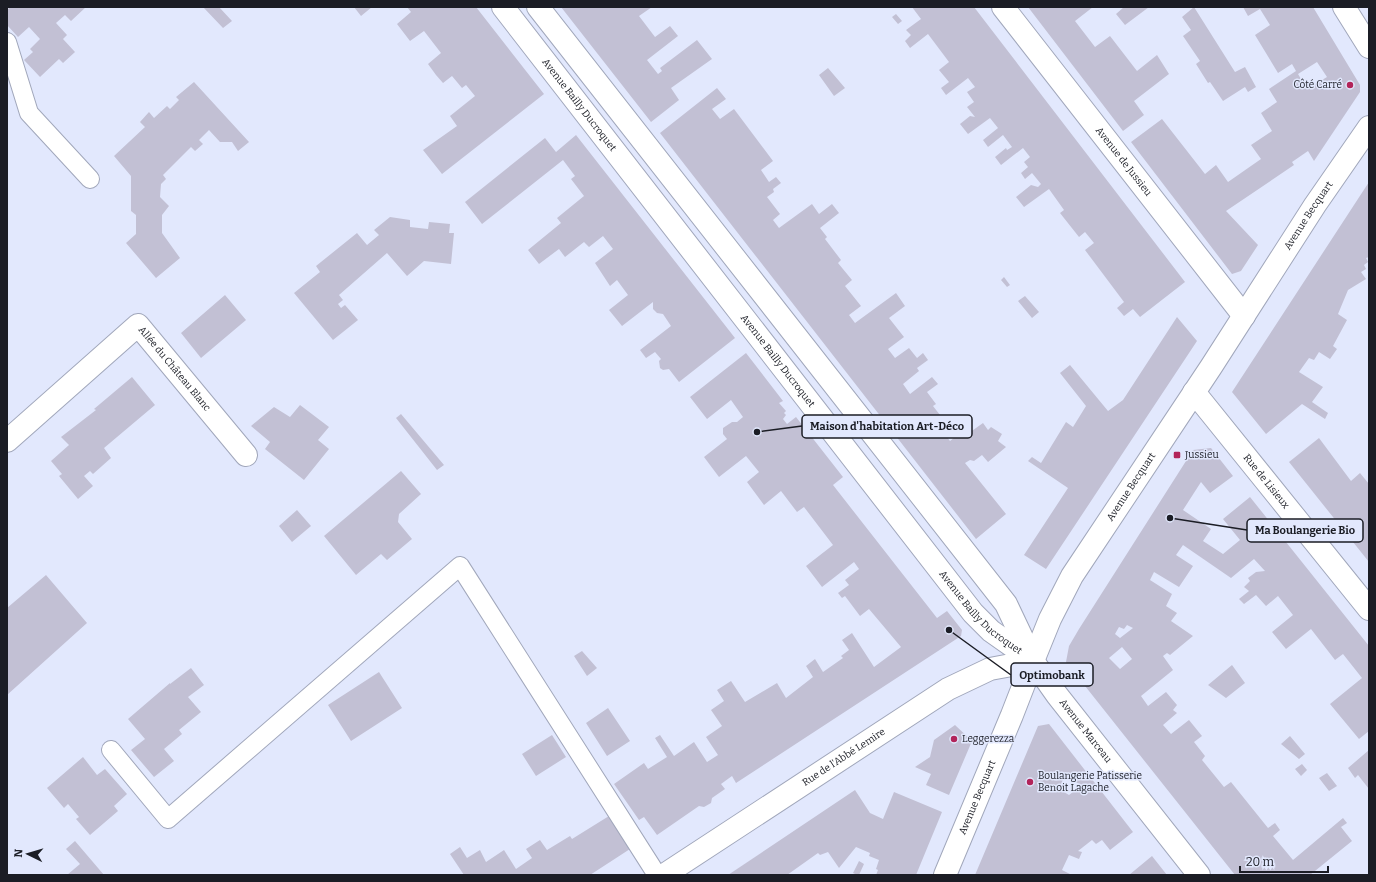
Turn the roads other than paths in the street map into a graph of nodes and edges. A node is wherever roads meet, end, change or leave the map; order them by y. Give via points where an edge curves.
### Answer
1 (503, 7) edge
2 (538, 7) edge
3 (1002, 7) edge
4 (1344, 7) edge
5 (7, 42) edge
6 (1369, 47) edge
7 (1369, 127) edge
8 (90, 179) dead end
9 (1244, 316) junction
10 (1194, 392) junction
11 (7, 441) edge
12 (246, 455) dead end
13 (1369, 609) edge
14 (1032, 661) junction
15 (111, 750) dead end
16 (657, 875) edge
17 (664, 875) edge
18 (945, 875) edge
19 (1200, 875) edge

1 - 14 street, Avenue Bailly Ducroquet via 973,613 991,631
2 - 14 street, Avenue Bailly Ducroquet via 1006,604
3 - 9 street, Avenue de Jussieu
4 - 6 street
5 - 8 lane via 29,113
7 - 9 street, Avenue Becquart
9 - 10 street, Avenue Becquart
10 - 13 street, Rue de Lisieux
10 - 14 street, Avenue Becquart via 1072,576
11 - 12 street, Allée du Château Blanc via 138,325
14 - 17 street, Rue de l'Abbé Lemire via 990,669 948,689
14 - 18 street, Avenue Becquart
14 - 19 street, Avenue Marceau
15 - 16 lane via 168,819 460,566

